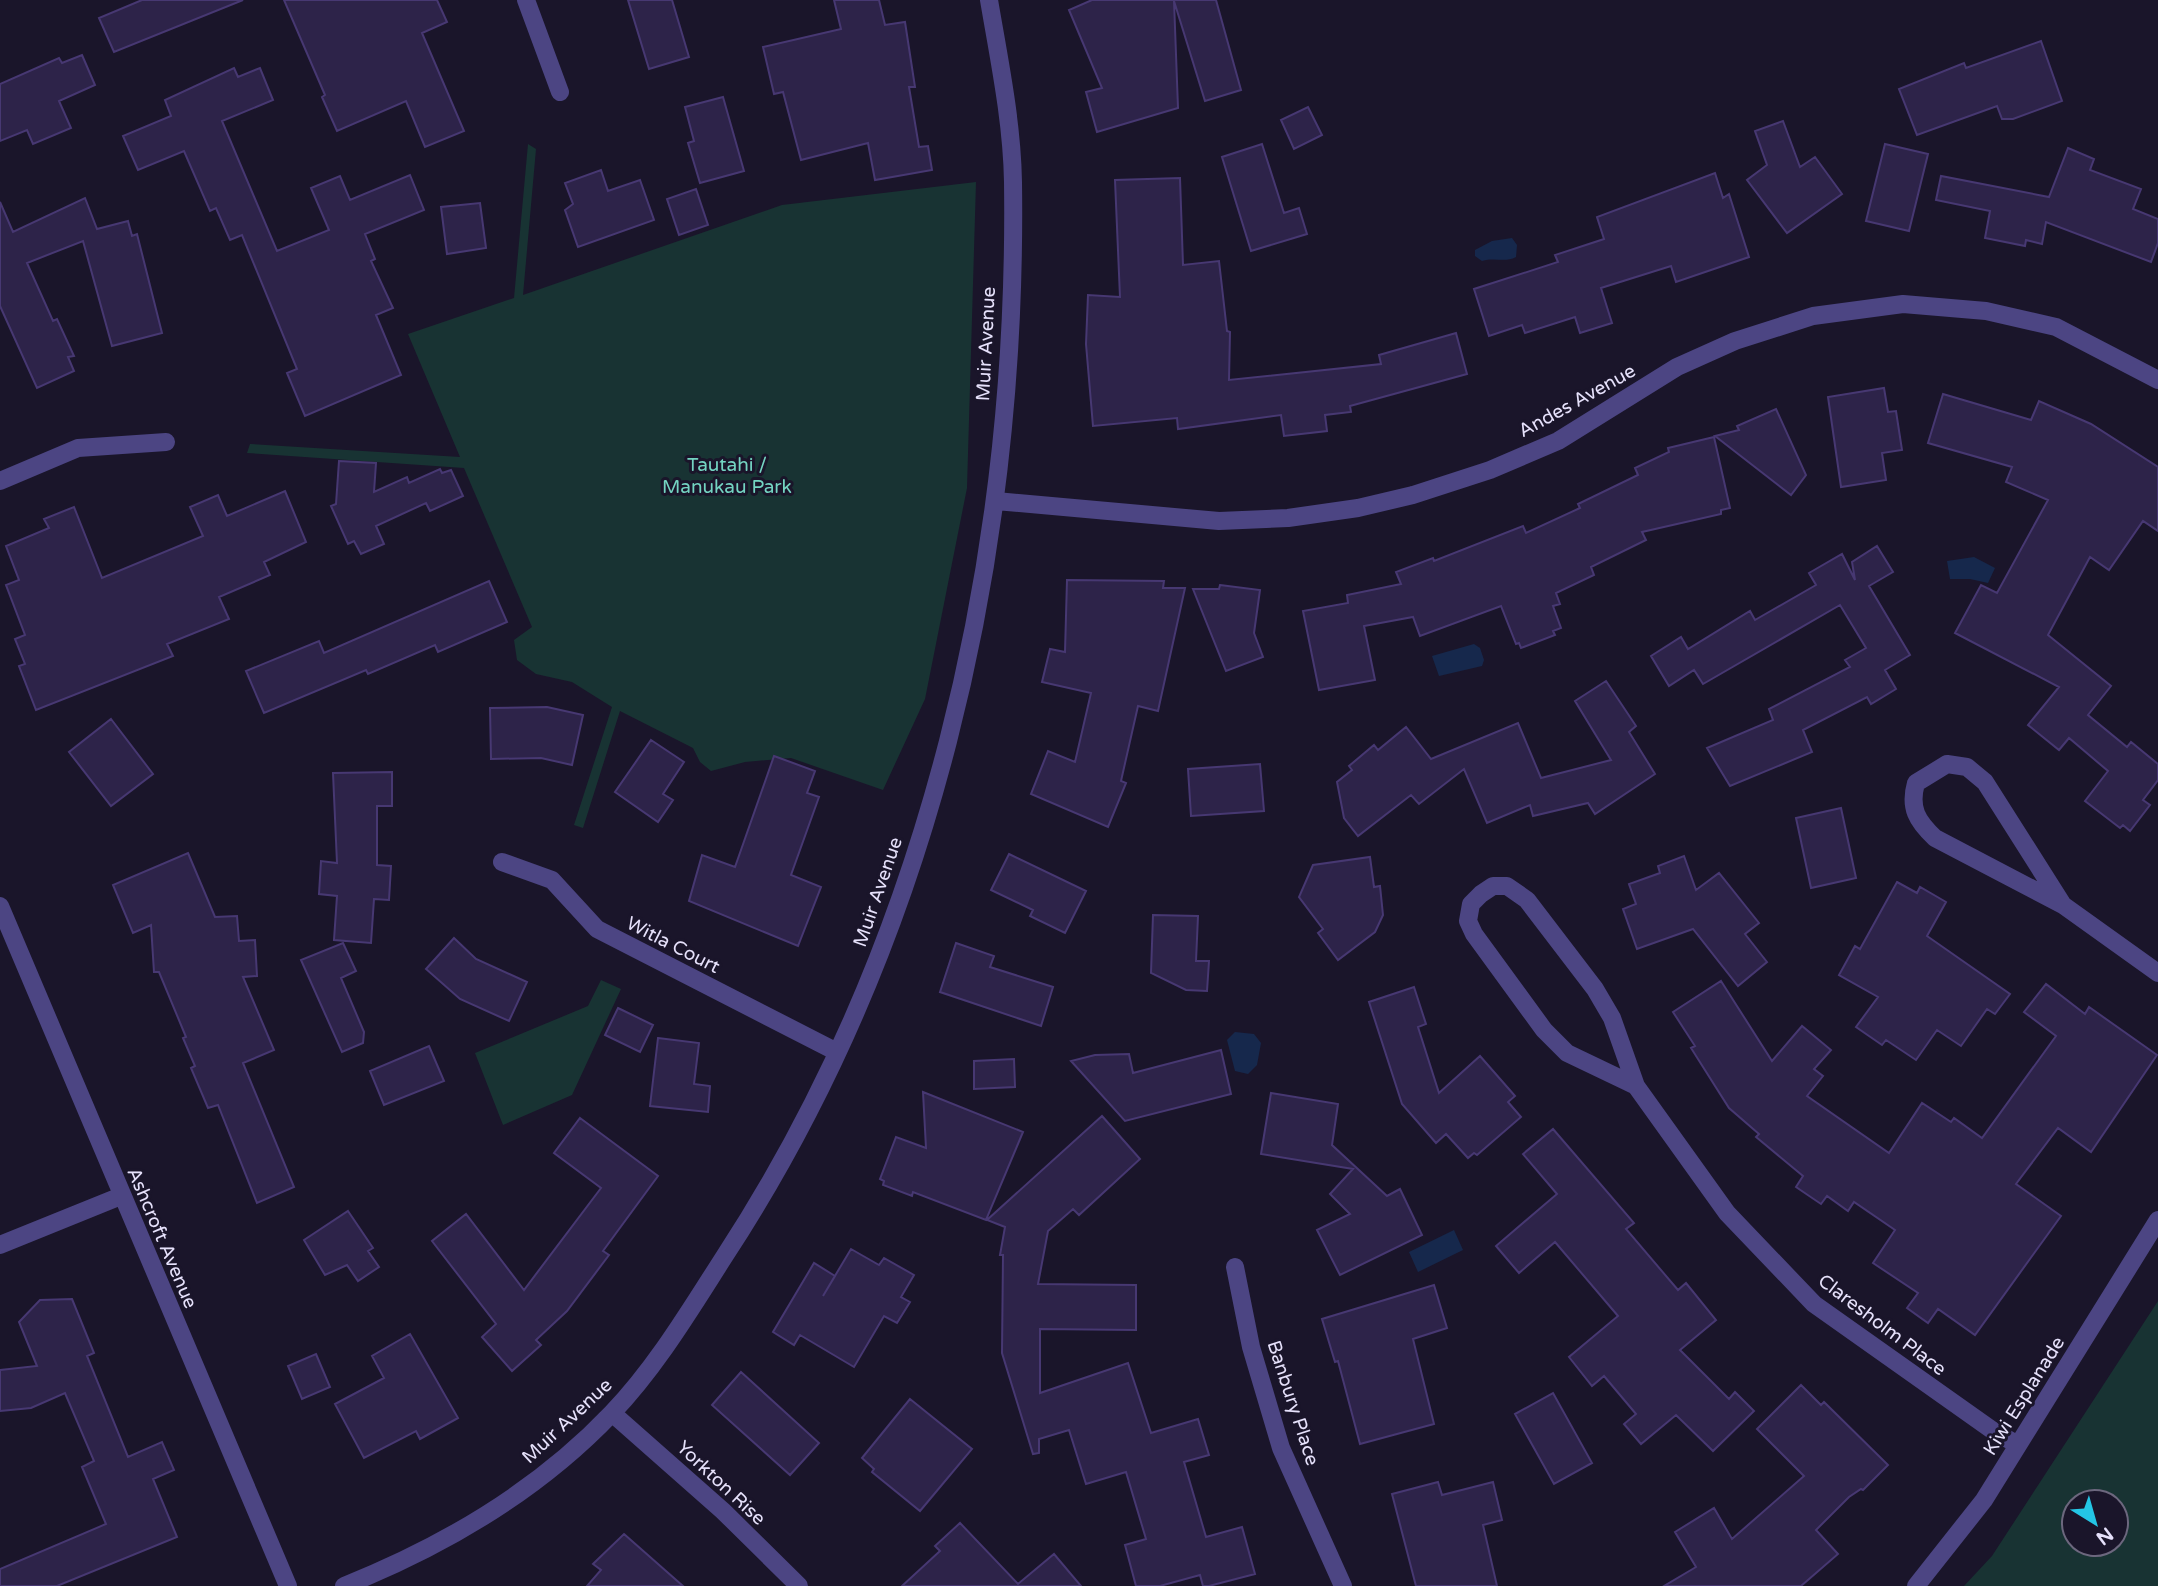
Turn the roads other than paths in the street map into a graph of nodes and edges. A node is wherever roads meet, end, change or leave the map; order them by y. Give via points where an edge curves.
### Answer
1 (526, 0) edge
2 (989, 0) edge
3 (560, 92) dead end
4 (2158, 380) edge
5 (166, 442) dead end
6 (0, 481) edge
7 (996, 501) junction
8 (502, 862) dead end
9 (2063, 905) junction
10 (0, 906) edge
11 (2158, 973) edge
12 (837, 1052) junction
13 (1636, 1086) junction
14 (121, 1196) junction
15 (2158, 1220) edge
16 (0, 1245) edge
17 (1235, 1267) dead end
18 (612, 1413) junction
19 (2018, 1445) junction
20 (288, 1586) edge
21 (344, 1586) edge
22 (799, 1586) edge
23 (1343, 1586) edge
24 (1916, 1586) edge

1 - 3 street
2 - 7 street, Muir Avenue via 1013,179 1006,393
4 - 7 street, Andes Avenue via 2056,327 1986,310 1903,304 1813,316 1735,341 1677,367 1558,440 1490,470 1358,508 1219,521
5 - 6 street via 78,448
7 - 12 street, Muir Avenue via 974,636 948,741 868,986
8 - 12 street, Witla Court via 552,880 597,929
9 - 9 street via 1935,838 1912,808 1916,783 1947,764 1968,767 1985,782
9 - 11 street
10 - 14 street, Ashcroft Avenue
12 - 18 street, Muir Avenue via 800,1131 749,1220 672,1338
13 - 13 street, Claresholm Place via 1567,1053 1544,1030 1474,934 1468,921 1471,904 1480,894 1493,886 1507,886 1527,900 1612,1018
13 - 19 street, Claresholm Place via 1727,1213 1814,1304
14 - 16 street
14 - 20 street, Ashcroft Avenue
15 - 19 street, Kiwi Esplanade
17 - 23 street, Banbury Place via 1251,1347 1281,1448
18 - 21 street, Muir Avenue via 548,1472 481,1520 400,1564
18 - 22 street, Yorkton Rise
19 - 24 street, Kiwi Esplanade via 1984,1500

